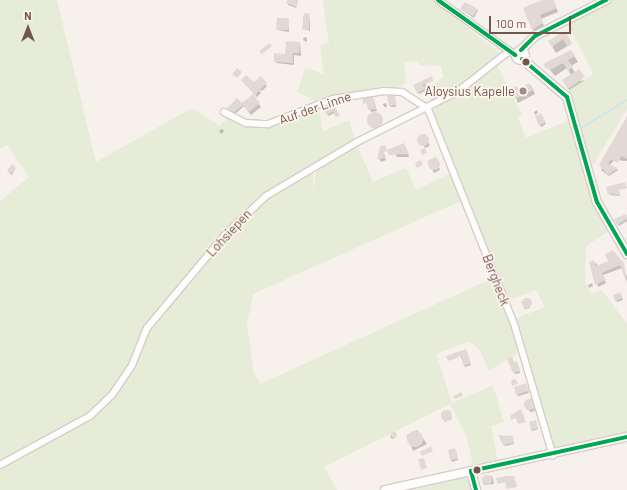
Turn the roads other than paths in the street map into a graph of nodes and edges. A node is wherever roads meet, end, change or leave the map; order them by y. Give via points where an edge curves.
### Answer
1 (438, 0) edge
2 (606, 0) edge
3 (517, 54) junction
4 (428, 109) junction
5 (224, 112) dead end
6 (627, 254) edge
7 (627, 437) edge
8 (552, 456) junction
9 (0, 465) edge
10 (472, 471) junction
11 (385, 490) edge
12 (476, 490) edge

1 - 3 street
2 - 3 street via 535,36
3 - 4 street, Lohsiepen
3 - 6 street via 567,97 596,202
4 - 5 street, Auf der Linne via 402,92 384,91 334,99 268,124 246,123
4 - 8 street, Bergheck via 515,327
4 - 9 street, Lohsiepen via 357,142 266,196 226,234 147,328 132,365 112,395 90,416
7 - 8 street
8 - 10 street
10 - 11 street
10 - 12 street

